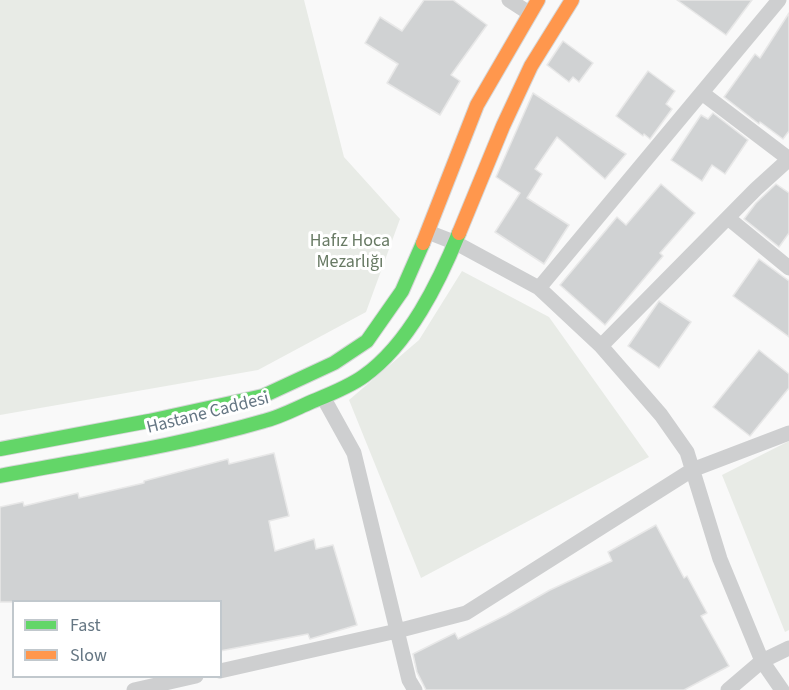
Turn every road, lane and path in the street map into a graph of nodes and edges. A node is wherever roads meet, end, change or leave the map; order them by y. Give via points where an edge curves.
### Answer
1 (509, 0) edge
2 (572, 0) edge
3 (779, 0) edge
4 (534, 6) edge
5 (702, 93) junction
6 (789, 159) edge
7 (728, 218) junction
8 (428, 232) junction
9 (456, 243) junction
10 (789, 268) edge
11 (539, 288) junction
12 (601, 346) junction
13 (323, 397) junction
14 (789, 433) edge
15 (0, 449) edge
16 (692, 470) junction
17 (0, 476) edge
18 (397, 631) junction
19 (789, 648) edge
20 (762, 661) junction
21 (222, 671) edge
22 (187, 678) edge
23 (134, 690) edge
24 (415, 690) edge
25 (728, 690) edge
26 (782, 690) edge

1 - 4 street
2 - 9 main road, Hastane Caddesi via 531,66
3 - 5 street
4 - 8 main road, Hastane Caddesi via 477,105
5 - 6 street
5 - 11 street
6 - 7 street
7 - 10 street
7 - 12 street
8 - 9 street
8 - 15 main road, Hastane Caddesi via 402,291 368,341 334,363 262,396
9 - 11 street
9 - 13 main road, Hastane Caddesi via 424,306 396,346 364,376
11 - 12 street
12 - 16 street via 661,415 687,452
13 - 17 main road, Hastane Caddesi via 266,421
13 - 18 street via 354,453
14 - 16 street
16 - 18 street via 466,613
16 - 20 street via 720,559
18 - 21 street
18 - 24 street
19 - 20 street
20 - 25 street
20 - 26 street
22 - 23 street

